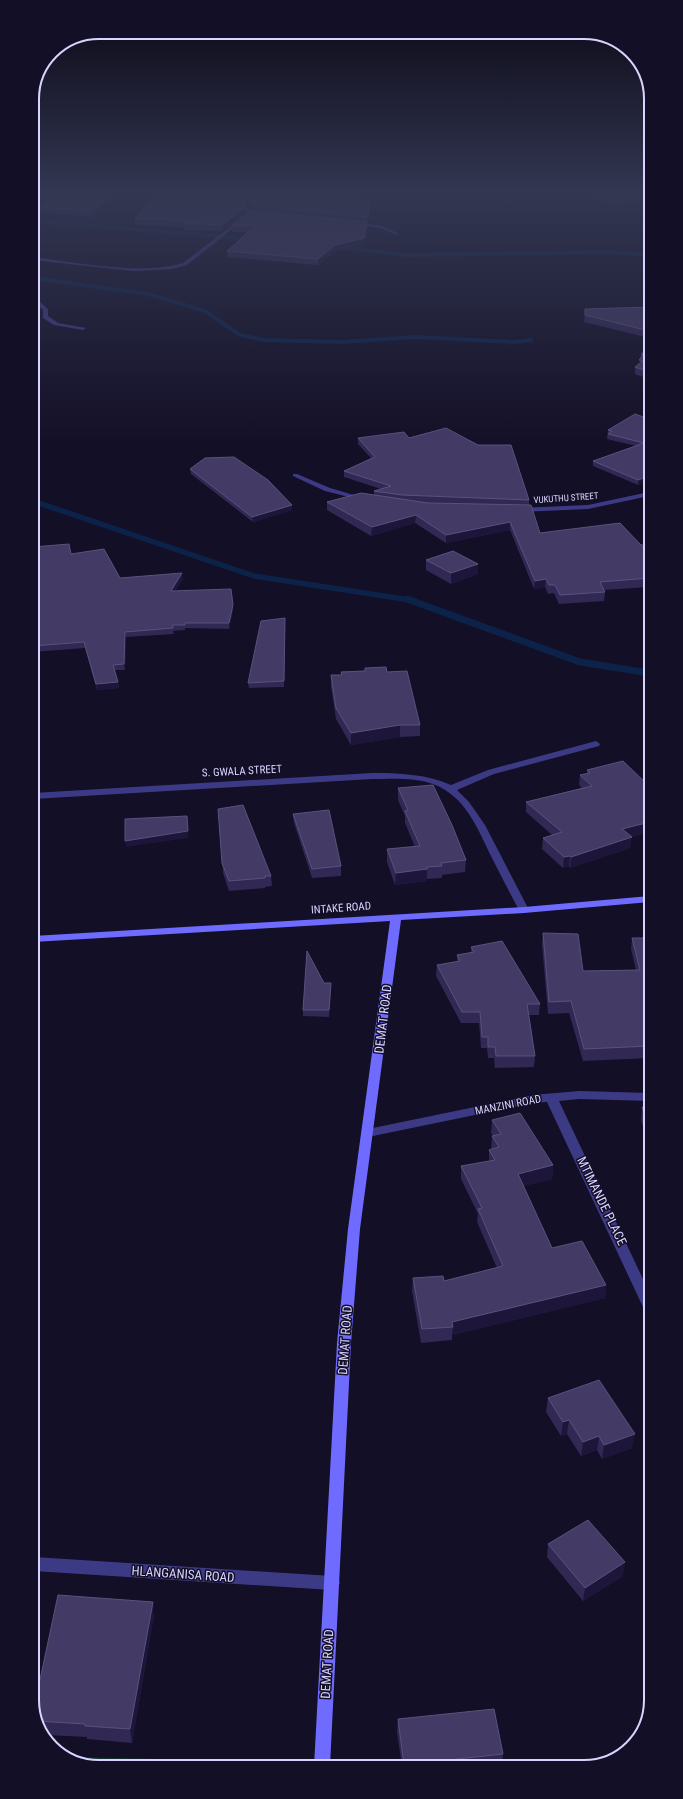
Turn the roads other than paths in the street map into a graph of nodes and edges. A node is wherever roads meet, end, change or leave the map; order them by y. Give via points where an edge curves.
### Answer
1 (39, 304) edge
2 (83, 328) dead end
3 (295, 475) dead end
4 (644, 495) edge
5 (367, 499) edge
6 (513, 510) edge
7 (596, 744) dead end
8 (450, 789) junction
9 (39, 796) edge
10 (644, 900) edge
11 (524, 910) junction
12 (396, 917) junction
13 (39, 939) edge
14 (551, 1097) junction
15 (644, 1097) edge
16 (368, 1133) junction
17 (644, 1294) edge
18 (39, 1564) edge
19 (332, 1584) junction
20 (322, 1760) edge

1 - 2 street via 46,310 45,317 56,324
3 - 5 street via 317,487
4 - 6 street, VUKUTHU STREET via 588,507
7 - 8 street via 491,772
8 - 9 street, S. GWALA STREET via 422,779 372,776
8 - 11 street, S. GWALA STREET via 463,799 477,818
10 - 11 street, INTAKE ROAD
11 - 12 street, INTAKE ROAD
12 - 13 street, INTAKE ROAD
12 - 16 street, DEMAT ROAD
14 - 15 street, MANZINI ROAD
14 - 16 street, MANZINI ROAD
14 - 17 street, MTIMANDE PLACE
16 - 19 street, DEMAT ROAD via 354,1229 344,1343
18 - 19 street, HLANGANISA ROAD
19 - 20 street, DEMAT ROAD

